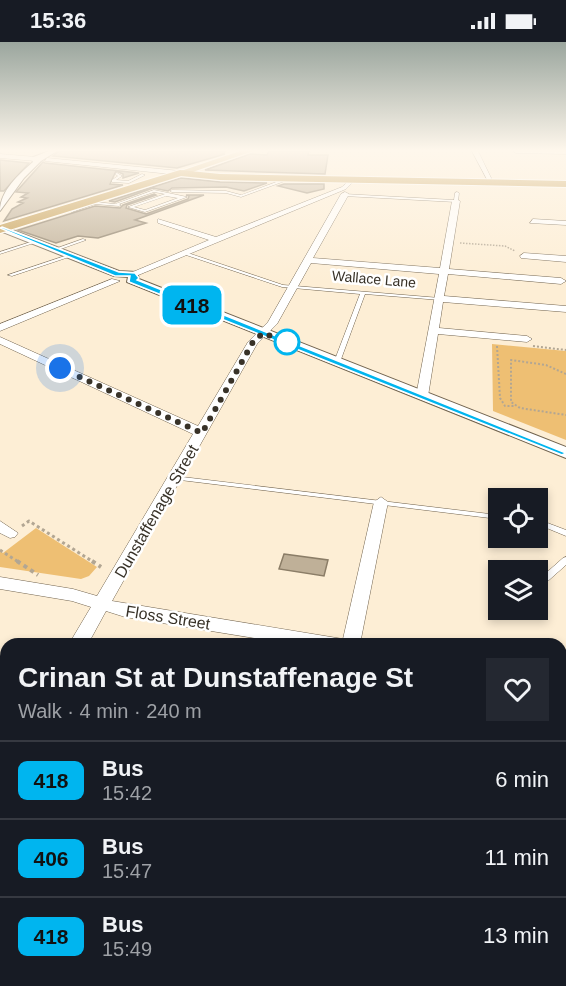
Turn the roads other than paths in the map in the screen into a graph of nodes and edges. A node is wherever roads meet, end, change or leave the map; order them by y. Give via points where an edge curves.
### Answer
1 (8, 195) edge
2 (110, 195) edge
3 (142, 195) edge
4 (166, 195) joint
5 (172, 195) edge
6 (334, 195) edge
7 (340, 195) edge
8 (381, 195) edge
9 (456, 197) joint
10 (181, 198) junction
11 (116, 204) junction
12 (0, 208) edge
13 (129, 208) junction
14 (70, 211) dead end
15 (38, 217) junction
16 (51, 218) dead end
17 (533, 221) dead end
18 (161, 222) dead end
19 (566, 223) edge
20 (0, 229) edge
21 (84, 240) dead end
22 (217, 240) junction
23 (35, 242) junction
24 (54, 250) junction
25 (0, 253) edge
26 (185, 253) junction
27 (524, 256) road end
28 (65, 257) junction
29 (566, 259) edge
30 (307, 260) junction
31 (445, 271) junction
32 (10, 275) dead end
33 (117, 277) junction
34 (132, 277) junction
35 (561, 281) dead end
36 (292, 286) junction
37 (363, 292) junction
38 (440, 299) junction
39 (566, 309) edge
40 (0, 328) edge
41 (434, 331) junction
42 (263, 333) junction
43 (0, 340) edge
44 (529, 343) road end
45 (337, 362) junction
46 (422, 396) junction
47 (202, 433) junction
48 (566, 453) edge
49 (174, 478) junction
50 (381, 502) junction
51 (488, 516) edge
52 (548, 526) edge
53 (566, 533) edge
54 (566, 560) edge
55 (548, 576) edge
56 (0, 583) edge
57 (101, 605) junction
58 (82, 638) edge
59 (299, 638) edge
60 (352, 638) edge

1 - 12 street
2 - 15 highway
3 - 11 lane
4 - 10 lane
4 - 13 lane
5 - 10 lane via 184,197
6 - 22 street
7 - 30 street, Dunstaffenage Street
8 - 9 lane
9 - 31 street
10 - 13 lane via 145,211
11 - 13 lane
11 - 14 lane via 95,203
15 - 16 lane
15 - 20 highway
17 - 19 street
18 - 22 street
20 - 23 street
21 - 24 lane
22 - 26 street
23 - 24 street
23 - 25 lane
24 - 28 street
26 - 34 street
26 - 36 lane, Wallace Lane
27 - 29 street
28 - 32 lane
28 - 33 street
30 - 31 street
30 - 36 street, Dunstaffenage Street
31 - 35 street
31 - 38 street
33 - 34 street
33 - 40 street
34 - 42 street
36 - 37 lane, Wallace Lane
36 - 42 street, Dunstaffenage Street
37 - 38 lane, Wallace Lane
37 - 45 lane
38 - 39 street, Wallace Lane
38 - 41 street
41 - 44 street
41 - 46 street
42 - 45 street
42 - 47 street, Dunstaffenage Street via 253,342
43 - 47 street
45 - 46 street
46 - 48 street
47 - 49 street, Dunstaffenage Street
49 - 50 lane
49 - 57 street, Dunstaffenage Street
50 - 51 lane
50 - 60 street
52 - 53 lane
54 - 55 lane
56 - 57 street, Floss Street via 74,595
57 - 58 street, Dunstaffenage Street
57 - 59 street, Floss Street

